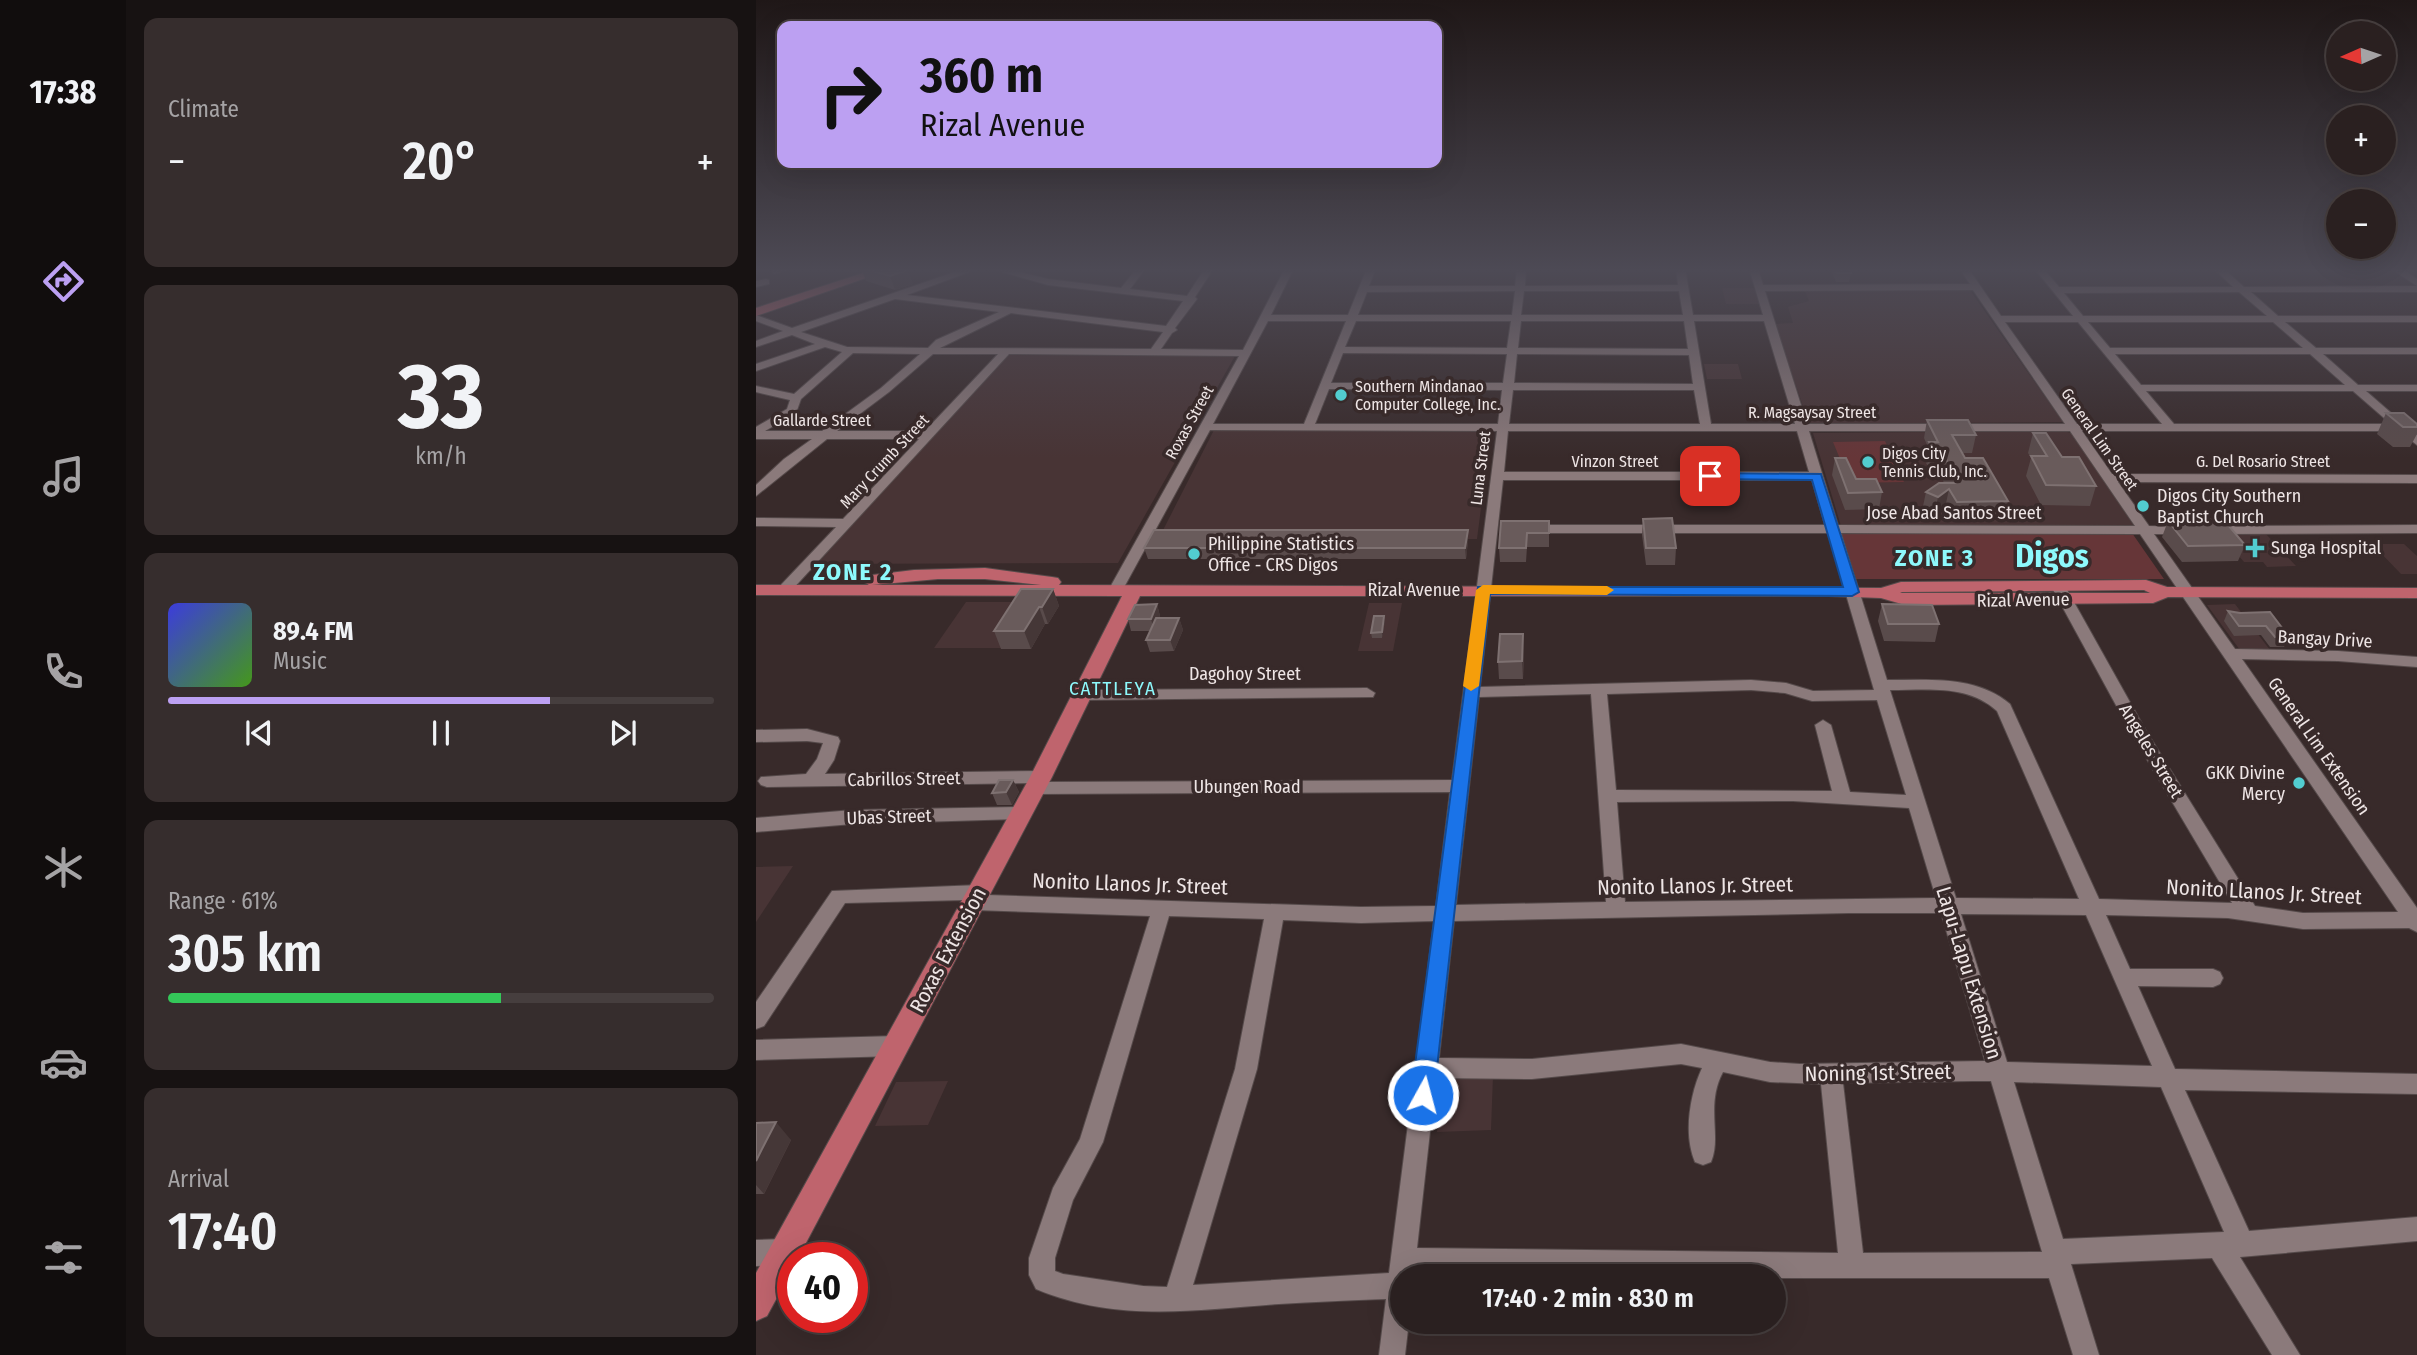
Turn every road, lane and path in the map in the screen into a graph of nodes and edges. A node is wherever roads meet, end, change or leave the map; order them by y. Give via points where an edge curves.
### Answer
1 (791, 331) joint
2 (961, 331) edge
3 (1170, 331) edge
4 (1258, 331) edge
5 (1346, 331) edge
6 (1514, 331) edge
7 (1690, 331) edge
8 (1772, 331) edge
9 (2007, 331) edge
10 (2090, 331) edge
11 (2290, 331) edge
12 (756, 344) edge
13 (825, 344) junction
14 (850, 350) junction
15 (1338, 350) junction
16 (1512, 350) junction
17 (2107, 351) junction
18 (2313, 351) junction
19 (2417, 351) edge
20 (929, 352) junction
21 (1694, 352) junction
22 (1005, 353) junction
23 (1153, 354) junction
24 (1247, 354) junction
25 (756, 368) edge
26 (1508, 385) junction
27 (1324, 386) junction
28 (1700, 387) junction
29 (2417, 387) edge
30 (2138, 388) junction
31 (2356, 388) junction
32 (756, 389) edge
33 (796, 398) junction
34 (1206, 427) junction
35 (1308, 427) junction
36 (1503, 427) junction
37 (1706, 427) junction
38 (1802, 428) junction
39 (2074, 428) junction
40 (2171, 428) junction
41 (2402, 428) junction
42 (2417, 428) edge
43 (756, 433) edge
44 (930, 435) junction
45 (821, 437) junction
46 (2417, 441) edge
47 (1817, 476) junction
48 (1497, 477) junction
49 (2108, 478) junction
50 (2417, 479) edge
51 (756, 492) edge
52 (756, 522) edge
53 (846, 523) junction
54 (1504, 528) junction
55 (2417, 529) edge
56 (1833, 530) junction
57 (2145, 531) junction
58 (756, 590) edge
59 (784, 590) junction
60 (1483, 590) junction
61 (1124, 591) junction
62 (1852, 592) junction
63 (2187, 592) junction
64 (2062, 593) junction
65 (2417, 593) edge
66 (2230, 654) junction
67 (2415, 664) edge
68 (1599, 689) junction
69 (1882, 690) junction
70 (1367, 692) dead end
71 (1471, 692) junction
72 (1082, 695) junction
73 (1823, 725) dead end
74 (756, 736) edge
75 (767, 781) dead end
76 (811, 781) junction
77 (1038, 782) junction
78 (1459, 786) junction
79 (1609, 796) junction
80 (1842, 796) junction
81 (1917, 802) junction
82 (1022, 813) junction
83 (756, 825) edge
84 (977, 897) junction
85 (1949, 906) junction
86 (1163, 907) junction
87 (2094, 907) junction
88 (1616, 910) junction
89 (1275, 911) junction
90 (2248, 912) junction
91 (1444, 914) junction
92 (2416, 921) edge
93 (2123, 977) junction
94 (2213, 978) dead end
95 (756, 1020) edge
96 (896, 1046) junction
97 (756, 1050) edge
98 (1718, 1061) junction
99 (1426, 1068) junction
100 (2000, 1072) junction
101 (1831, 1075) junction
102 (2166, 1077) junction
103 (2417, 1084) edge
104 (1703, 1154) dead end
105 (2417, 1229) edge
106 (789, 1242) edge
107 (2230, 1244) junction
108 (777, 1252) edge
109 (756, 1253) edge
110 (2057, 1258) junction
111 (1403, 1264) edge
112 (777, 1265) edge
113 (1852, 1266) junction
114 (1786, 1267) edge
115 (1390, 1275) edge
116 (1176, 1300) junction
117 (756, 1305) edge
118 (1395, 1334) edge
119 (1392, 1355) edge
120 (2087, 1355) edge
121 (2287, 1355) edge

1 - 12 street
1 - 13 street
2 - 20 street
3 - 23 street
4 - 24 street, Roxas Street
5 - 15 street
6 - 16 street, Luna Street
7 - 21 street
8 - 38 street, Lapu-Lapu Extension
9 - 39 street, General Lim Street
10 - 17 street
11 - 18 street
13 - 14 street
13 - 25 street
14 - 20 street
14 - 33 street
15 - 16 street
15 - 27 street
16 - 21 street
16 - 26 street, Luna Street
17 - 18 street
17 - 30 street
18 - 19 street
18 - 31 street
20 - 22 street
20 - 45 street
21 - 28 street
22 - 23 street
22 - 44 street, Mary Crumb Street
23 - 24 street
24 - 34 street, Roxas Street
26 - 27 street
26 - 28 street
26 - 36 street, Luna Street
27 - 35 street
28 - 37 street
29 - 31 street
30 - 31 street
30 - 40 street
31 - 41 street
32 - 33 street
33 - 43 street via 792,411
34 - 35 street, R. Magsaysay Street
34 - 61 street, Roxas Street
35 - 36 street, R. Magsaysay Street
36 - 37 street, R. Magsaysay Street
36 - 48 street, Luna Street
37 - 38 street, R. Magsaysay Street
38 - 39 street, R. Magsaysay Street
38 - 47 street, Lapu-Lapu Extension
39 - 40 street, R. Magsaysay Street
39 - 49 street, General Lim Street
40 - 41 street, R. Magsaysay Street
41 - 42 street, R. Magsaysay Street
41 - 46 street
43 - 45 street, Gallarde Street
44 - 45 street, Gallarde Street
44 - 53 street, Mary Crumb Street
45 - 51 street
47 - 48 street, Vinzon Street
47 - 56 street, Lapu-Lapu Extension
48 - 54 street, Luna Street
49 - 50 street, G. Del Rosario Street
49 - 57 street, General Lim Street
52 - 53 street
53 - 59 street, Mary Crumb Street
54 - 56 street, Jose Abad Santos Street
54 - 60 street, Luna Street
55 - 57 street, Jose Abad Santos Street
56 - 57 street, Jose Abad Santos Street
56 - 62 street, Lapu-Lapu Extension
57 - 63 street, General Lim Street
58 - 59 main road, Rizal Avenue
59 - 61 main road, Rizal Avenue
60 - 61 main road, Rizal Avenue
60 - 62 main road, Rizal Avenue
60 - 71 street, Luna Street
61 - 72 main road, Roxas Extension
62 - 64 main road, Rizal Avenue via 1905,600
62 - 69 street, Lapu-Lapu Extension
63 - 64 main road, Rizal Avenue via 2165,592 2153,598
63 - 65 main road, Rizal Avenue
63 - 66 street, General Lim Extension
64 - 90 street, Angeles Street via 2137,729
66 - 67 street, Bangay Drive via 2338,656
66 - 92 street, General Lim Extension
68 - 69 street via 1751,685 1812,696
68 - 71 street
68 - 79 street
69 - 81 street, Lapu-Lapu Extension
69 - 87 street via 1976,690 1998,700 2010,717
70 - 72 street, Dagohoy Street
71 - 78 street, Luna Street
72 - 77 main road, Roxas Extension
73 - 80 street
74 - 76 street via 813,736 832,741
75 - 76 street, Cabrillos Street
76 - 77 street, Cabrillos Street
77 - 78 street, Ubungen Road
77 - 82 main road, Roxas Extension
78 - 91 street, Luna Street
79 - 80 street
79 - 88 street
80 - 81 street
81 - 85 street, Lapu-Lapu Extension
82 - 83 street, Ubas Street via 853,817
82 - 84 main road, Roxas Extension
84 - 86 street, Nonito Llanos Jr. Street
84 - 95 street, Nonito Llanos Jr. Street via 839,897
84 - 96 main road, Roxas Extension
85 - 87 street, Nonito Llanos Jr. Street
85 - 88 street, Nonito Llanos Jr. Street
85 - 100 street, Lapu-Lapu Extension
86 - 89 street, Nonito Llanos Jr. Street
86 - 116 street via 1090,1142 1062,1196 1041,1268 1045,1280 1063,1287
87 - 90 street, Nonito Llanos Jr. Street
87 - 93 street
88 - 91 street, Nonito Llanos Jr. Street
89 - 91 street, Nonito Llanos Jr. Street
89 - 116 street via 1246,1069
90 - 92 street, Nonito Llanos Jr. Street via 2303,921
91 - 99 street, Luna Street
93 - 94 street
93 - 102 street
96 - 97 street
96 - 106 main road, Roxas Extension
98 - 99 street, Noning 1st Street via 1661,1054 1532,1069
98 - 101 street, Noning 1st Street via 1770,1072
98 - 104 street via 1700,1108
99 - 111 street, Luna Street
100 - 101 street, Noning 1st Street
100 - 102 street, Noning 1st Street
100 - 110 street, Lapu-Lapu Extension
101 - 113 street
102 - 103 street, Noning 1st Street
102 - 107 street
105 - 107 street
107 - 110 street
107 - 121 street
108 - 109 street
110 - 113 street
110 - 120 street, Lapu-Lapu Extension
112 - 117 main road, Roxas Extension
113 - 114 street
115 - 116 street
118 - 119 street, Luna Street

